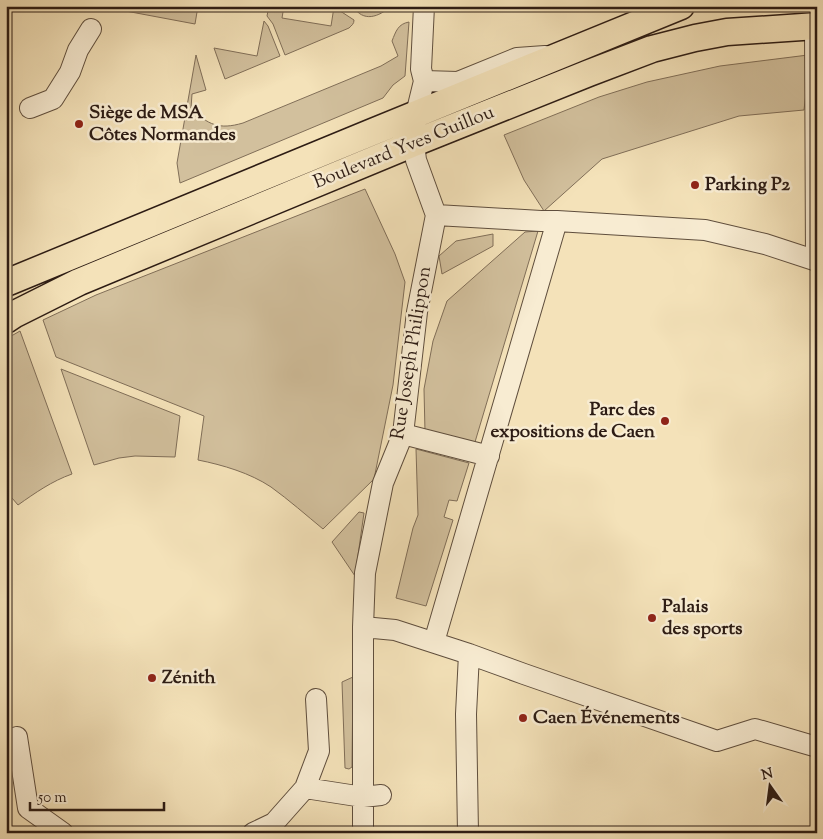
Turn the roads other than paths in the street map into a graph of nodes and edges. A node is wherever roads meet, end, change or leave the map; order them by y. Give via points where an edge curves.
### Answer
1 (424, 6) edge
2 (681, 6) edge
3 (816, 26) edge
4 (91, 29) dead end
5 (560, 55) junction
6 (424, 81) junction
7 (30, 108) dead end
8 (416, 114) junction
9 (414, 143) junction
10 (436, 215) junction
11 (557, 220) junction
12 (816, 261) edge
13 (6, 283) edge
14 (6, 320) edge
15 (403, 434) junction
16 (488, 456) junction
17 (363, 627) junction
18 (434, 642) junction
19 (469, 654) junction
20 (316, 699) dead end
21 (17, 737) dead end
22 (817, 747) edge
23 (305, 788) junction
24 (372, 796) junction
25 (63, 833) edge
26 (253, 833) edge
27 (363, 833) edge
28 (468, 833) edge

1 - 6 street via 421,69
2 - 5 main road, Boulevard Yves Guillou
3 - 9 main road, Boulevard Yves Guillou via 727,32 652,49
3 - 12 street
4 - 7 street via 54,99
5 - 6 street, Boulevard Yves Guillou via 517,58 458,82
5 - 8 main road, Boulevard Yves Guillou
6 - 8 street
8 - 9 street
8 - 13 main road, Boulevard Yves Guillou
9 - 10 street via 416,160
9 - 14 main road, Boulevard Yves Guillou via 79,282
10 - 11 street
10 - 15 street, Rue Joseph Philippon via 417,312
11 - 12 street via 705,230 765,244
11 - 16 street
15 - 16 street
15 - 17 street, Rue Joseph Philippon via 383,483 365,573
16 - 18 street
17 - 18 street via 395,630
17 - 24 street, Rue Joseph Philippon
18 - 19 street
19 - 22 street via 717,741 755,729
19 - 28 street via 466,714
20 - 23 street via 319,751
21 - 25 street via 28,808
23 - 24 street
23 - 26 street via 274,823
24 - 27 street, Rue Joseph Philippon

